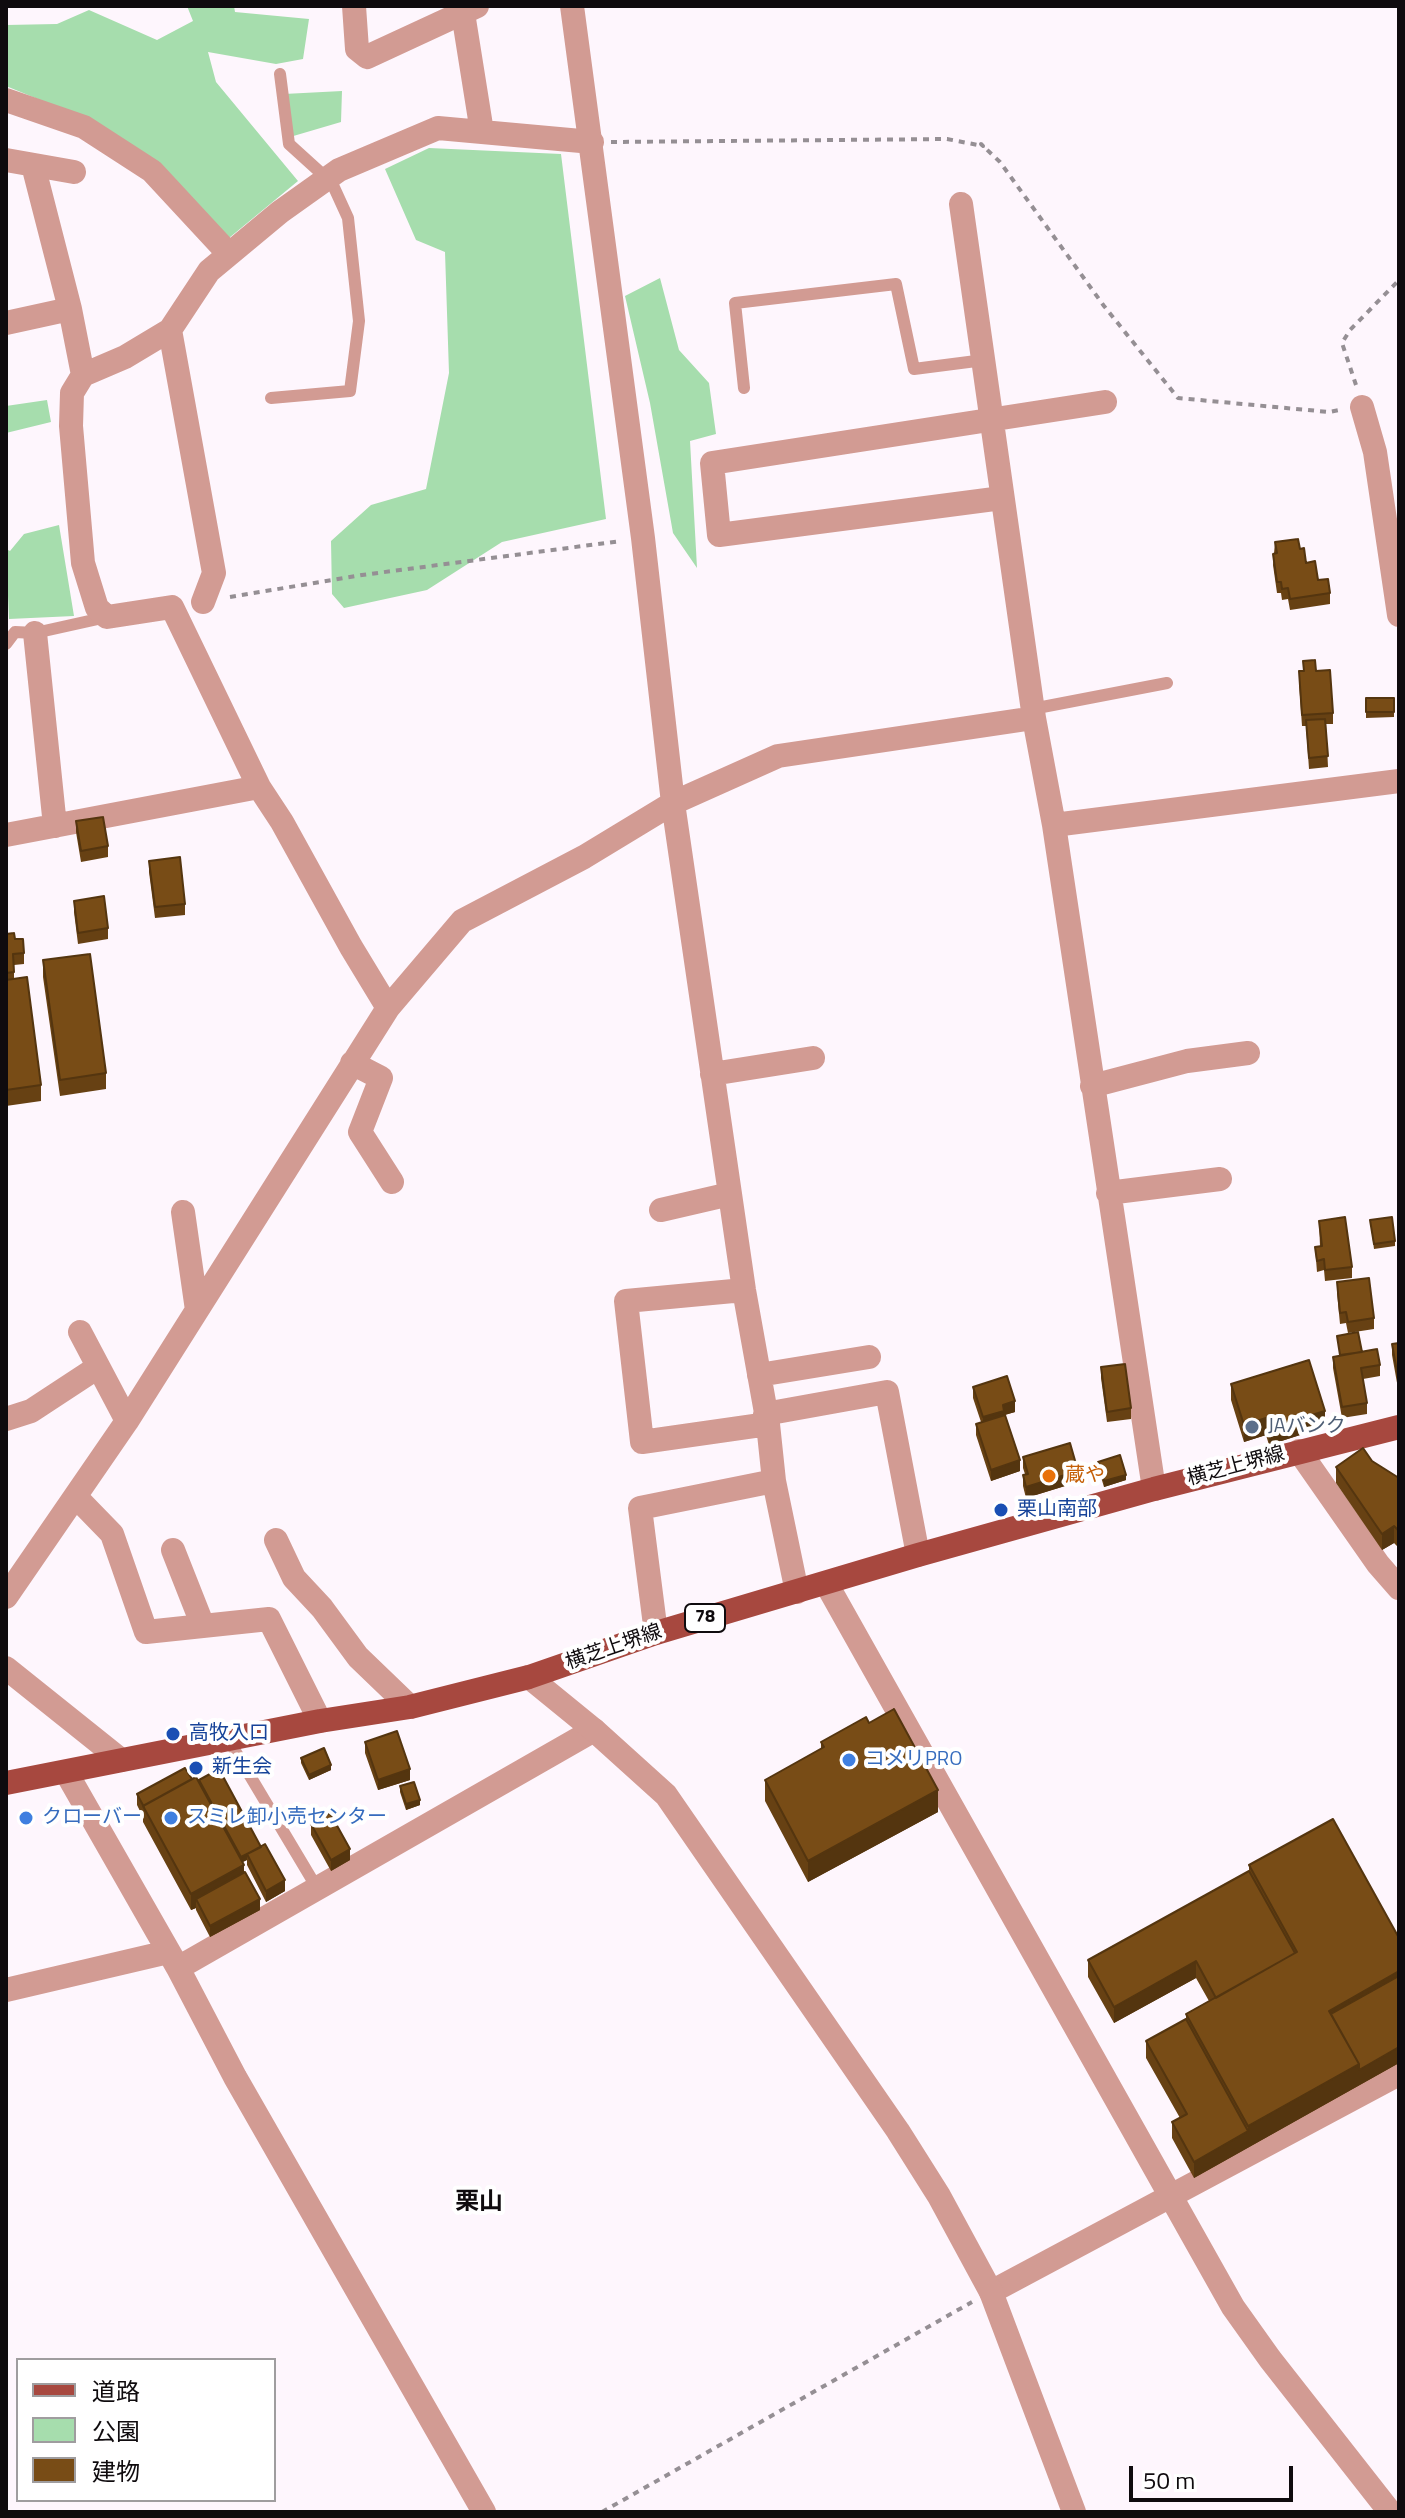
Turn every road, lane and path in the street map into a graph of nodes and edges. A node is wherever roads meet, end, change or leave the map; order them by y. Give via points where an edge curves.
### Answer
1 (354, 6) edge
2 (572, 6) edge
3 (470, 9) edge
4 (280, 74) dead end
5 (6, 100) edge
6 (482, 132) junction
7 (592, 142) junction
8 (6, 160) edge
9 (33, 165) junction
10 (74, 172) dead end
11 (327, 179) junction
12 (961, 204) dead end
13 (229, 254) junction
14 (1399, 280) edge
15 (70, 309) junction
16 (6, 323) edge
17 (170, 330) junction
18 (984, 360) junction
19 (83, 375) junction
20 (744, 388) dead end
21 (271, 398) dead end
22 (1105, 402) dead end
23 (1362, 407) junction
24 (990, 420) junction
25 (1002, 498) junction
26 (643, 538) junction
27 (203, 602) joint
28 (1399, 615) edge
29 (107, 617) junction
30 (35, 633) junction
31 (6, 644) edge
32 (1167, 683) dead end
33 (1033, 714) junction
34 (1399, 781) edge
35 (259, 787) junction
36 (673, 803) junction
37 (1054, 825) junction
38 (55, 826) junction
39 (6, 835) edge
40 (388, 1008) junction
41 (1248, 1053) dead end
42 (813, 1058) dead end
43 (352, 1063) junction
44 (712, 1074) junction
45 (1092, 1086) junction
46 (1220, 1179) dead end
47 (392, 1182) dead end
48 (1108, 1193) junction
49 (730, 1194) junction
50 (661, 1210) dead end
51 (183, 1212) dead end
52 (744, 1290) junction
53 (197, 1310) junction
54 (80, 1332) dead end
55 (869, 1357) dead end
56 (98, 1367) junction
57 (759, 1375) junction
58 (6, 1419) edge
59 (767, 1419) junction
60 (127, 1421) junction
61 (1399, 1427) edge
62 (1299, 1451) junction
63 (774, 1481) junction
64 (1154, 1489) junction
65 (76, 1497) junction
66 (276, 1540) dead end
67 (173, 1550) dead end
68 (918, 1555) junction
69 (826, 1583) junction
70 (1399, 1588) edge
71 (797, 1592) junction
72 (6, 1597) edge
73 (203, 1626) junction
74 (656, 1633) junction
75 (6, 1668) edge
76 (529, 1677) junction
77 (410, 1707) junction
78 (320, 1721) junction
79 (594, 1730) junction
80 (228, 1739) junction
81 (121, 1760) junction
82 (66, 1772) junction
83 (6, 1783) edge
84 (317, 1888) junction
85 (173, 1960) junction
86 (6, 1990) edge
87 (1399, 2074) edge
88 (1169, 2195) junction
89 (991, 2292) junction
90 (484, 2512) edge
91 (602, 2512) edge
92 (1074, 2512) edge
93 (1390, 2512) edge

1 - 3 street via 357,49 367,57
2 - 7 street
3 - 6 street
4 - 11 lane via 289,144
5 - 13 street via 84,127 152,171
6 - 7 street
6 - 11 street via 438,128
7 - 23 path via 947,139 981,144 1000,162 1178,398 1329,412
7 - 26 street
8 - 9 street
9 - 10 street
9 - 15 street
11 - 13 street
11 - 21 lane via 348,218 359,321 350,391
12 - 18 street
13 - 17 street via 209,271
14 - 23 path via 1342,343
15 - 16 street
15 - 19 street
17 - 19 street
17 - 27 street via 214,573
18 - 20 lane via 914,369 896,284 867,287 735,303
18 - 24 street
19 - 29 street via 72,393 71,426 83,563 97,608
22 - 24 street
23 - 28 street via 1375,452
24 - 25 street
24 - 25 street via 712,463 719,535
25 - 33 street
26 - 27 path
26 - 36 street
29 - 30 lane
29 - 35 street via 172,607
30 - 31 lane via 15,632
30 - 38 street
32 - 33 lane
33 - 36 street via 778,756
33 - 37 street
34 - 37 street
35 - 38 street
35 - 40 street
36 - 40 street via 462,921
36 - 44 street
37 - 45 street
38 - 39 street
40 - 43 street
41 - 45 street via 1187,1061
42 - 44 street
43 - 47 street via 381,1078 360,1132
43 - 53 street
44 - 49 street
45 - 48 street
46 - 48 street
48 - 64 street
49 - 50 street
49 - 52 street
51 - 53 street
52 - 57 street
52 - 59 street via 626,1301 642,1442
53 - 60 street
54 - 56 street
55 - 57 street
56 - 58 street via 31,1411
56 - 60 street
57 - 59 street
59 - 63 street
59 - 68 street via 887,1392
60 - 65 street
61 - 62 main road, 横芝上堺線 / 78
62 - 64 main road, 横芝上堺線 / 78
62 - 70 street
63 - 71 street
63 - 74 street via 640,1508
64 - 68 main road, 横芝上堺線 / 78
65 - 72 street
65 - 73 street via 112,1534 146,1632
66 - 77 street via 294,1578 358,1657
67 - 73 street
68 - 69 main road, 横芝上堺線 / 78
69 - 71 main road, 横芝上堺線 / 78
69 - 88 street
71 - 74 main road, 横芝上堺線 / 78
73 - 78 street via 269,1619
74 - 76 main road, 横芝上堺線 / 78
75 - 81 street
76 - 77 main road, 横芝上堺線 / 78
76 - 79 street
77 - 78 main road, 横芝上堺線 / 78
78 - 80 main road, 横芝上堺線 / 78
79 - 84 street
79 - 89 street via 666,1795 898,2131
80 - 81 main road, 横芝上堺線 / 78
80 - 84 lane
81 - 82 main road, 横芝上堺線 / 78
82 - 83 main road, 横芝上堺線 / 78
82 - 85 street
84 - 85 street
85 - 86 street
85 - 90 street
87 - 88 street
88 - 89 street
88 - 93 street via 1233,2307
89 - 91 path
89 - 92 street

